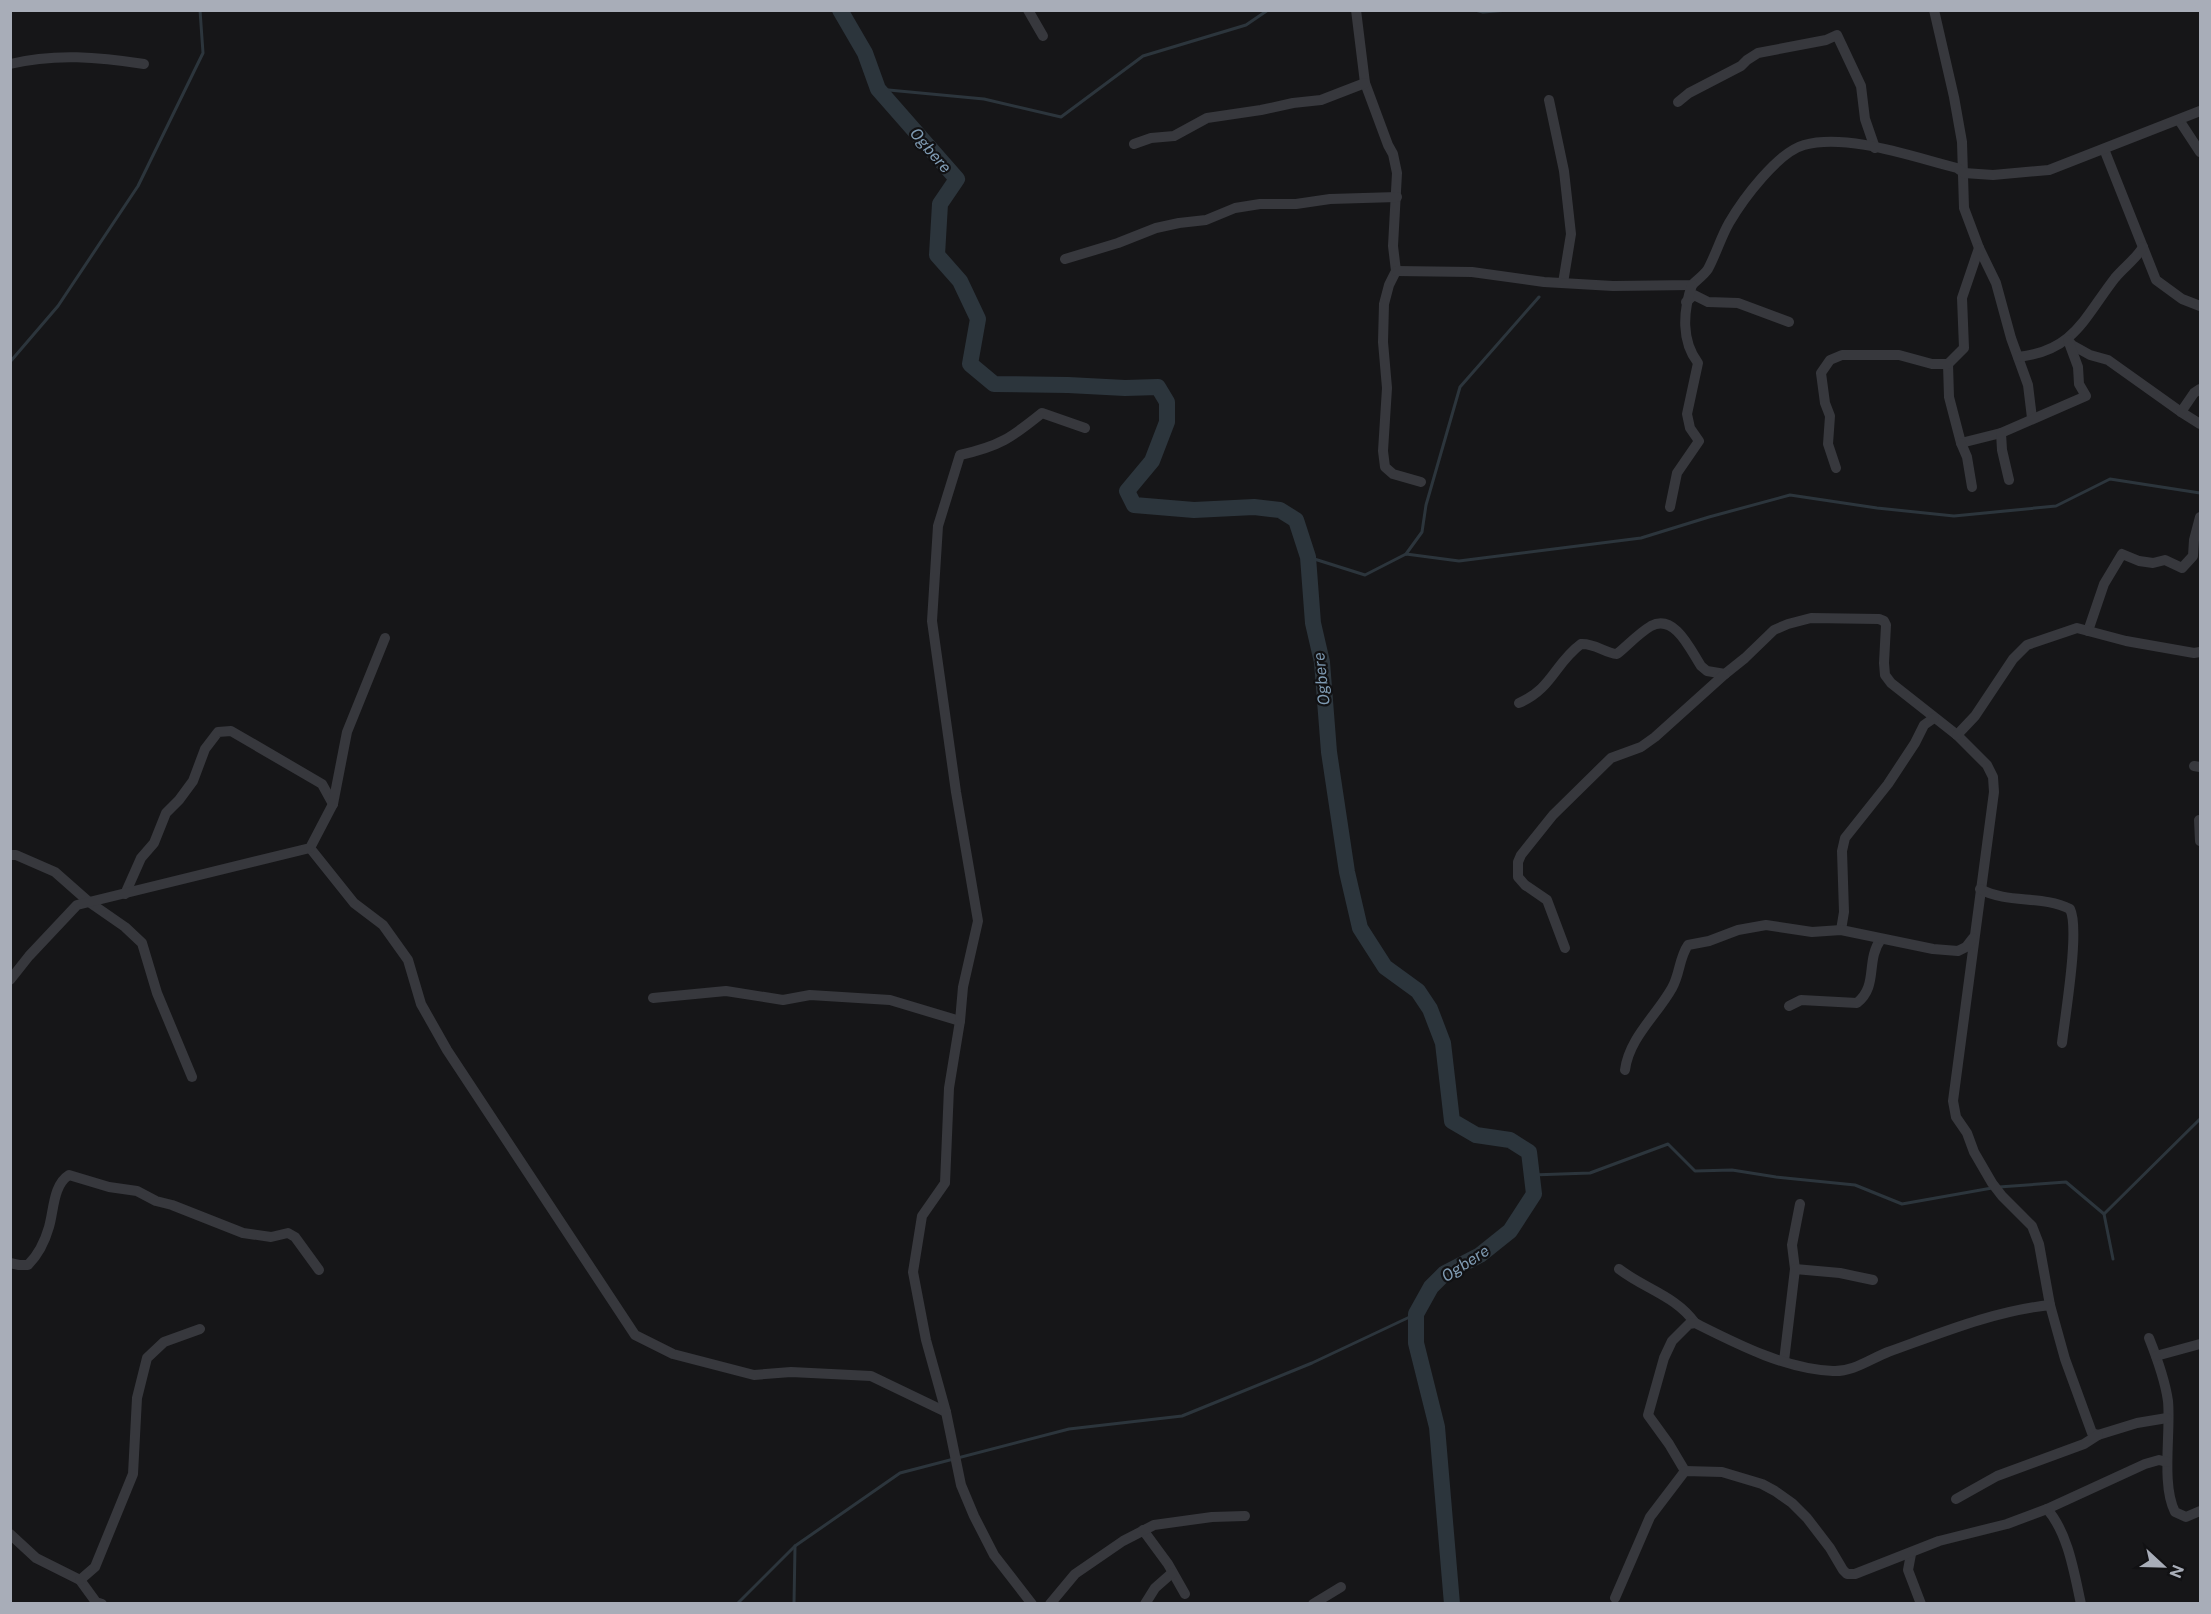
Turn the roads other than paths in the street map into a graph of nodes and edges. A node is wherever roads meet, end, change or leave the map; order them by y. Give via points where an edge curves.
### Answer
1 (1028, 10) edge
2 (1356, 10) edge
3 (1934, 10) edge
4 (1043, 36) dead end
5 (10, 64) edge
6 (144, 64) dead end
7 (1365, 83) junction
8 (1549, 100) dead end
9 (1678, 102) dead end
10 (2200, 111) edge
11 (2179, 120) junction
12 (1134, 144) dead end
13 (1875, 148) junction
14 (2104, 149) junction
15 (2200, 152) edge
16 (1964, 173) junction
17 (1397, 197) junction
18 (2143, 247) junction
19 (1979, 248) junction
20 (1065, 259) dead end
21 (1396, 271) junction
22 (1563, 283) junction
23 (1692, 285) junction
24 (1686, 302) junction
25 (2200, 306) edge
26 (1789, 322) dead end
27 (2068, 340) junction
28 (2018, 357) junction
29 (1948, 364) junction
30 (2200, 389) edge
31 (2181, 412) junction
32 (2032, 418) junction
33 (2200, 424) edge
34 (1085, 428) dead end
35 (2001, 433) junction
36 (1961, 443) junction
37 (1836, 468) dead end
38 (2009, 480) dead end
39 (1421, 482) dead end
40 (1972, 488) dead end
41 (1670, 507) dead end
42 (2200, 517) edge
43 (2088, 631) junction
44 (385, 639) dead end
45 (2200, 652) edge
46 (1725, 674) junction
47 (1519, 703) dead end
48 (1934, 718) junction
49 (1957, 735) junction
50 (333, 804) junction
51 (2199, 820) dead end
52 (2200, 840) edge
53 (310, 848) junction
54 (10, 855) edge
55 (1980, 889) junction
56 (125, 894) junction
57 (89, 902) junction
58 (1841, 930) junction
59 (1973, 938) junction
60 (1881, 939) junction
61 (1565, 948) dead end
62 (10, 980) edge
63 (653, 998) dead end
64 (1789, 1006) dead end
65 (960, 1021) junction
66 (2062, 1043) dead end
67 (1625, 1070) dead end
68 (192, 1077) dead end
69 (1800, 1204) dead end
70 (10, 1263) edge
71 (1619, 1269) dead end
72 (1795, 1269) junction
73 (319, 1270) dead end
74 (1873, 1280) dead end
75 (2050, 1305) junction
76 (1695, 1323) junction
77 (200, 1329) dead end
78 (2149, 1338) dead end
79 (2200, 1344) edge
80 (2156, 1356) junction
81 (1784, 1361) junction
82 (946, 1412) junction
83 (2167, 1418) junction
84 (2098, 1435) junction
85 (2167, 1462) junction
86 (1685, 1471) junction
87 (1956, 1499) dead end
88 (2047, 1509) junction
89 (2200, 1510) edge
90 (1245, 1516) dead end
91 (1143, 1530) junction
92 (10, 1534) edge
93 (1911, 1554) junction
94 (1172, 1574) junction
95 (80, 1580) junction
96 (1341, 1587) dead end
97 (1185, 1594) dead end
98 (1615, 1598) dead end
99 (102, 1604) edge
100 (1032, 1604) edge
101 (1050, 1604) edge
102 (1145, 1604) edge
103 (1313, 1604) edge
104 (1921, 1604) edge
105 (2081, 1604) edge

1 - 4 street
2 - 7 street
3 - 16 street via 1954,97
5 - 6 street via 73,57
7 - 12 street via 1321,100 1208,118 1174,136
7 - 17 street via 1393,154
8 - 22 street via 1564,171 1571,234
9 - 13 street via 1758,53 1837,35 1861,86 1865,119
10 - 11 street
11 - 14 street
11 - 15 street
13 - 16 street
13 - 23 street via 1834,140 1803,145 1778,160 1730,223 1707,271
14 - 16 street via 2049,170
14 - 18 street
16 - 19 street via 1964,208
17 - 20 street via 1235,208 1206,220 1156,228
17 - 21 street via 1393,246
18 - 25 street via 2156,280 2182,299
18 - 27 street
19 - 28 street via 1996,283
19 - 29 street via 1962,298 1964,348
21 - 22 street via 1472,272
21 - 39 street via 1384,304 1387,388 1383,451 1385,467 1393,474
22 - 23 street
23 - 24 street
24 - 26 street via 1694,295 1708,302 1738,303
24 - 41 street via 1686,334 1690,353 1698,363 1687,414 1699,441 1677,473
27 - 28 street
27 - 31 street via 2090,355 2108,360
27 - 32 street via 2086,396
28 - 32 street via 2028,385
29 - 36 street via 1949,397
29 - 37 street via 1892,354 1842,355 1830,360 1821,373 1830,416 1828,444
30 - 31 street
31 - 33 street
32 - 35 street
34 - 65 street via 1042,413 1014,436 990,448 960,454 938,526 932,621 978,921 963,987
35 - 36 street
35 - 38 street
36 - 40 street
42 - 43 street via 2193,556 2182,568 2165,560 2153,563 2122,554 2104,584
43 - 45 street
43 - 49 street via 2077,628 2027,645
44 - 50 street via 347,732
46 - 47 street via 1707,671 1675,629 1660,624 1617,654 1581,644 1549,682
46 - 48 street via 1774,630 1788,624 1811,618 1879,619 1886,625 1885,675
46 - 61 street via 1655,737 1611,758 1553,814 1521,855 1518,877 1547,900
48 - 49 street
48 - 58 street via 1924,725 1888,784 1845,838
49 - 55 street via 1987,765 1993,777
50 - 53 street
50 - 56 street via 322,784 231,731 218,732 205,749 193,781 166,813
51 - 52 street
53 - 56 street
53 - 82 street via 354,903 383,925 408,960 421,1004 447,1050 635,1335 673,1354 754,1375 790,1372 871,1376
54 - 57 street via 55,873
55 - 59 street
55 - 66 street via 1992,895 2049,902 2070,909 2074,916
56 - 57 street
57 - 62 street via 77,905
57 - 68 street via 142,943 157,993
58 - 60 street
58 - 67 street via 1812,932 1766,925 1688,945 1672,989 1635,1042
59 - 60 street via 1958,951
59 - 75 street via 1953,1101 1956,1117 1992,1183 2032,1226
60 - 64 street via 1873,958 1869,990 1857,1003 1801,1000
63 - 65 street via 726,991 783,1000 810,995 890,1000
65 - 82 street via 949,1088 945,1183 922,1216 913,1272
69 - 72 street via 1792,1245
70 - 73 street via 28,1265 36,1257 50,1225 62,1179 69,1174 137,1191 243,1233 271,1237 288,1233
71 - 76 street via 1677,1303
72 - 74 street
72 - 81 street
75 - 81 street via 1991,1316 1849,1370 1833,1371
75 - 84 street via 2092,1433
76 - 81 street
76 - 86 street via 1672,1341 1648,1415
77 - 95 street via 165,1342 147,1358 137,1398 133,1474 95,1567
78 - 80 street
79 - 80 street
80 - 83 street via 2168,1402
82 - 100 street via 961,1485 974,1516 994,1555
83 - 84 street
83 - 85 street
84 - 87 street via 2084,1444 1997,1476
85 - 88 street via 2145,1464
85 - 89 street via 2175,1512 2186,1517
86 - 93 street via 1722,1472 1774,1491 1807,1518 1848,1574
86 - 98 street via 1650,1517
88 - 93 street via 1939,1541
88 - 105 street via 2067,1551
90 - 91 street via 1194,1519
91 - 94 street
91 - 101 street via 1076,1574
92 - 95 street via 36,1558
93 - 104 street via 1908,1570
94 - 97 street
94 - 102 street via 1155,1588
95 - 99 street via 96,1602
96 - 103 street

